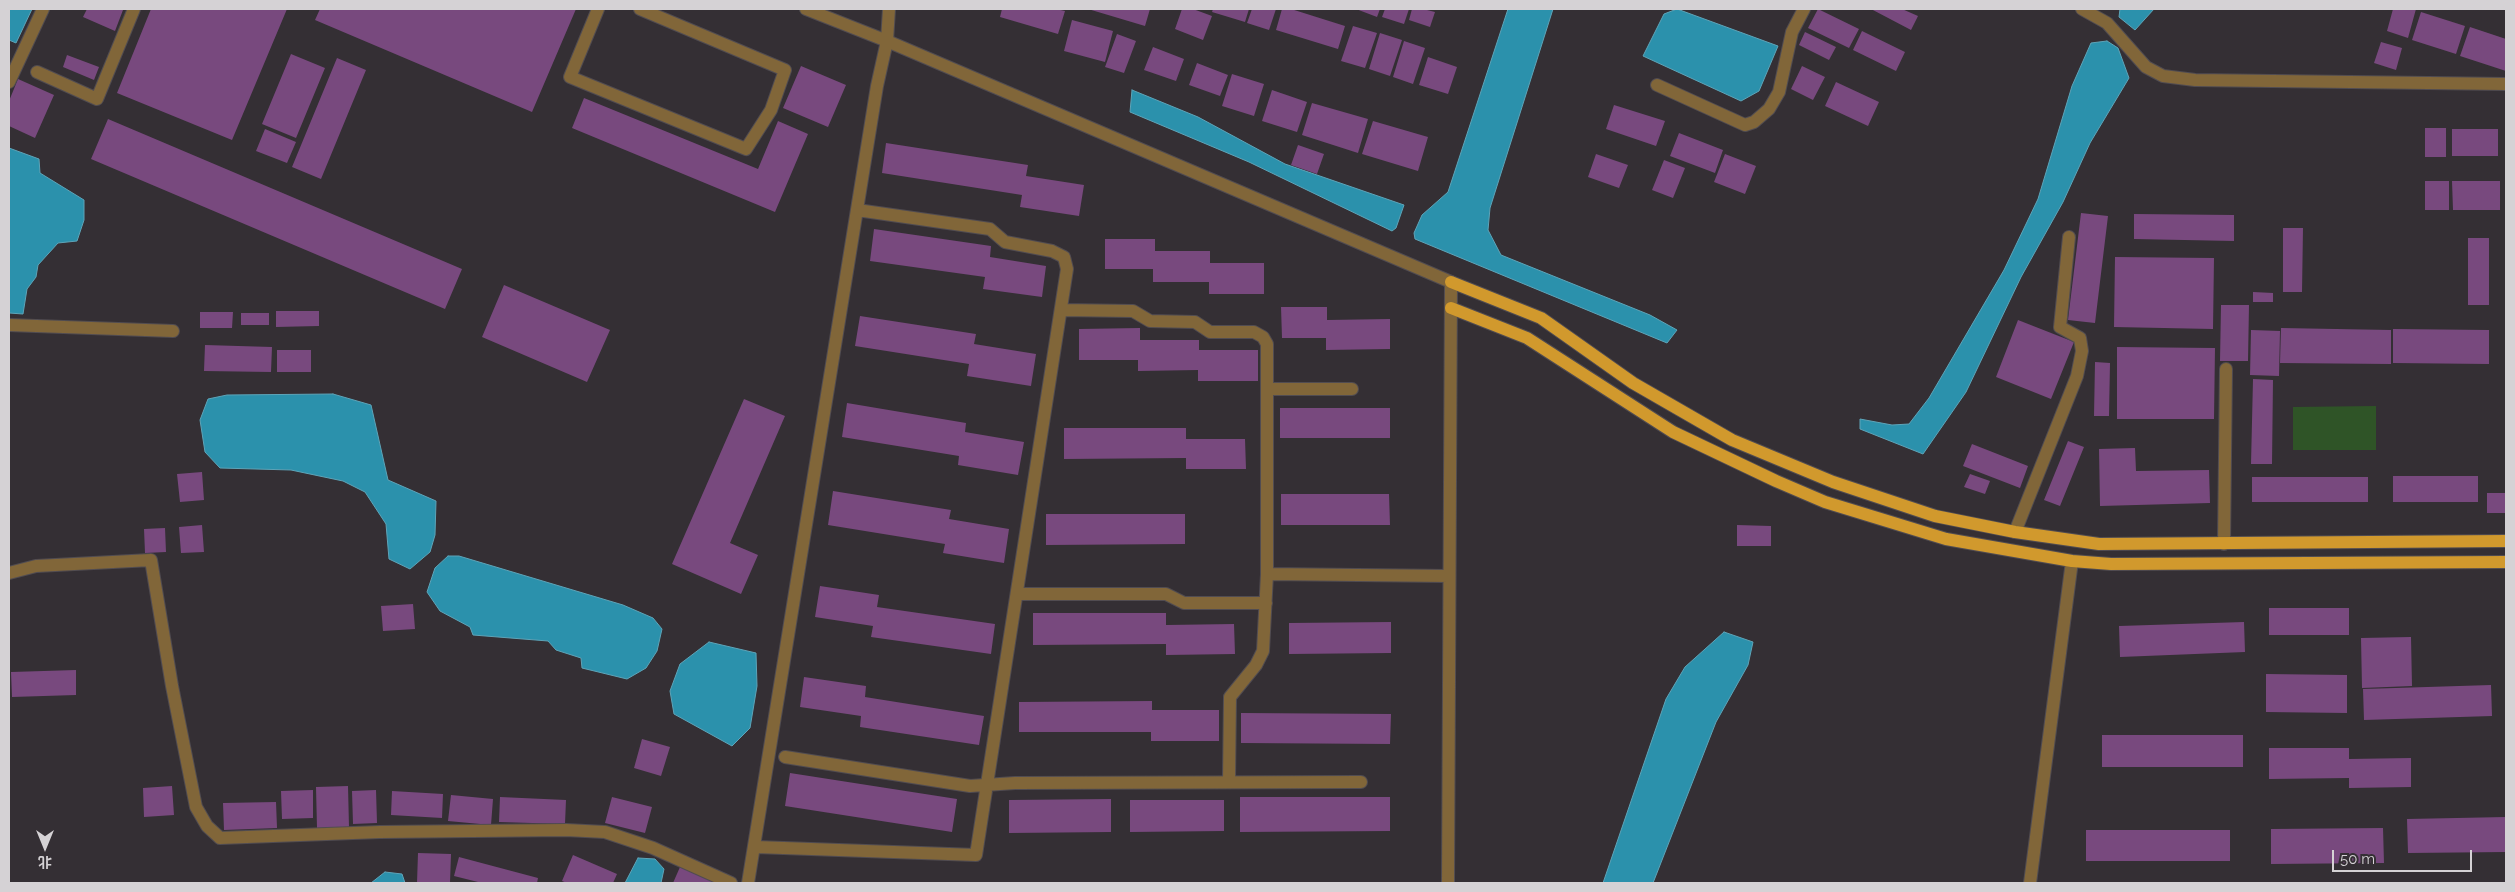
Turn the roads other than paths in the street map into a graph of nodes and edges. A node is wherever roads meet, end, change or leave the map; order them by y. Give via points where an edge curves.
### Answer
1 (43, 9) edge
2 (134, 9) edge
3 (598, 9) edge
4 (640, 9) edge
5 (806, 9) edge
6 (888, 9) edge
7 (1804, 9) edge
8 (2082, 9) edge
9 (887, 41) junction
10 (37, 72) dead end
11 (9, 82) edge
12 (2506, 84) edge
13 (1657, 85) dead end
14 (857, 210) junction
15 (2069, 237) dead end
16 (1451, 282) junction
17 (1451, 308) junction
18 (1061, 310) junction
19 (9, 325) edge
20 (173, 331) dead end
21 (2226, 369) dead end
22 (1267, 389) junction
23 (1352, 389) dead end
24 (2015, 532) junction
25 (2506, 541) edge
26 (2224, 544) junction
27 (2072, 561) junction
28 (2506, 562) edge
29 (9, 573) edge
30 (1267, 574) junction
31 (1449, 576) junction
32 (1017, 594) junction
33 (1266, 603) junction
34 (785, 756) dead end
35 (1229, 781) junction
36 (1361, 782) dead end
37 (987, 785) junction
38 (756, 847) junction
39 (731, 883) edge
40 (748, 883) edge
41 (1448, 883) edge
42 (2030, 883) edge

1 - 11 street
2 - 10 street via 97,99
3 - 4 street via 570,77 746,149 771,110 785,70
5 - 9 street
6 - 9 street
7 - 13 street via 1792,32 1779,92 1769,109 1754,122 1745,125
8 - 12 street via 2107,23 2146,67 2163,76 2195,80
9 - 14 street via 876,86
9 - 16 street
14 - 18 street via 990,229 1005,242 1052,250 1064,257 1067,269
14 - 38 street
15 - 24 street via 2060,327 2080,338 2082,351 2077,376
16 - 17 street
16 - 24 main road via 1541,318 1633,383 1688,417 1780,462 1935,516
17 - 27 main road via 1527,338 1673,432 1825,502 1946,539
17 - 31 street
18 - 22 street via 1133,311 1150,322 1195,322 1210,332 1254,332 1267,344
18 - 32 street
19 - 20 street
21 - 26 street
22 - 23 street
22 - 30 street
24 - 26 main road via 2099,544
25 - 26 main road
27 - 28 main road via 2111,564
27 - 42 street
29 - 39 street via 36,566 151,560 196,807 207,826 220,838 380,832 605,832 653,848
30 - 31 street
30 - 33 street
31 - 41 street
32 - 33 street via 1166,594 1184,603
32 - 37 street
33 - 35 street via 1263,652 1230,696
34 - 37 street via 970,786
35 - 36 street
35 - 37 street
37 - 38 street via 976,855
38 - 40 street

